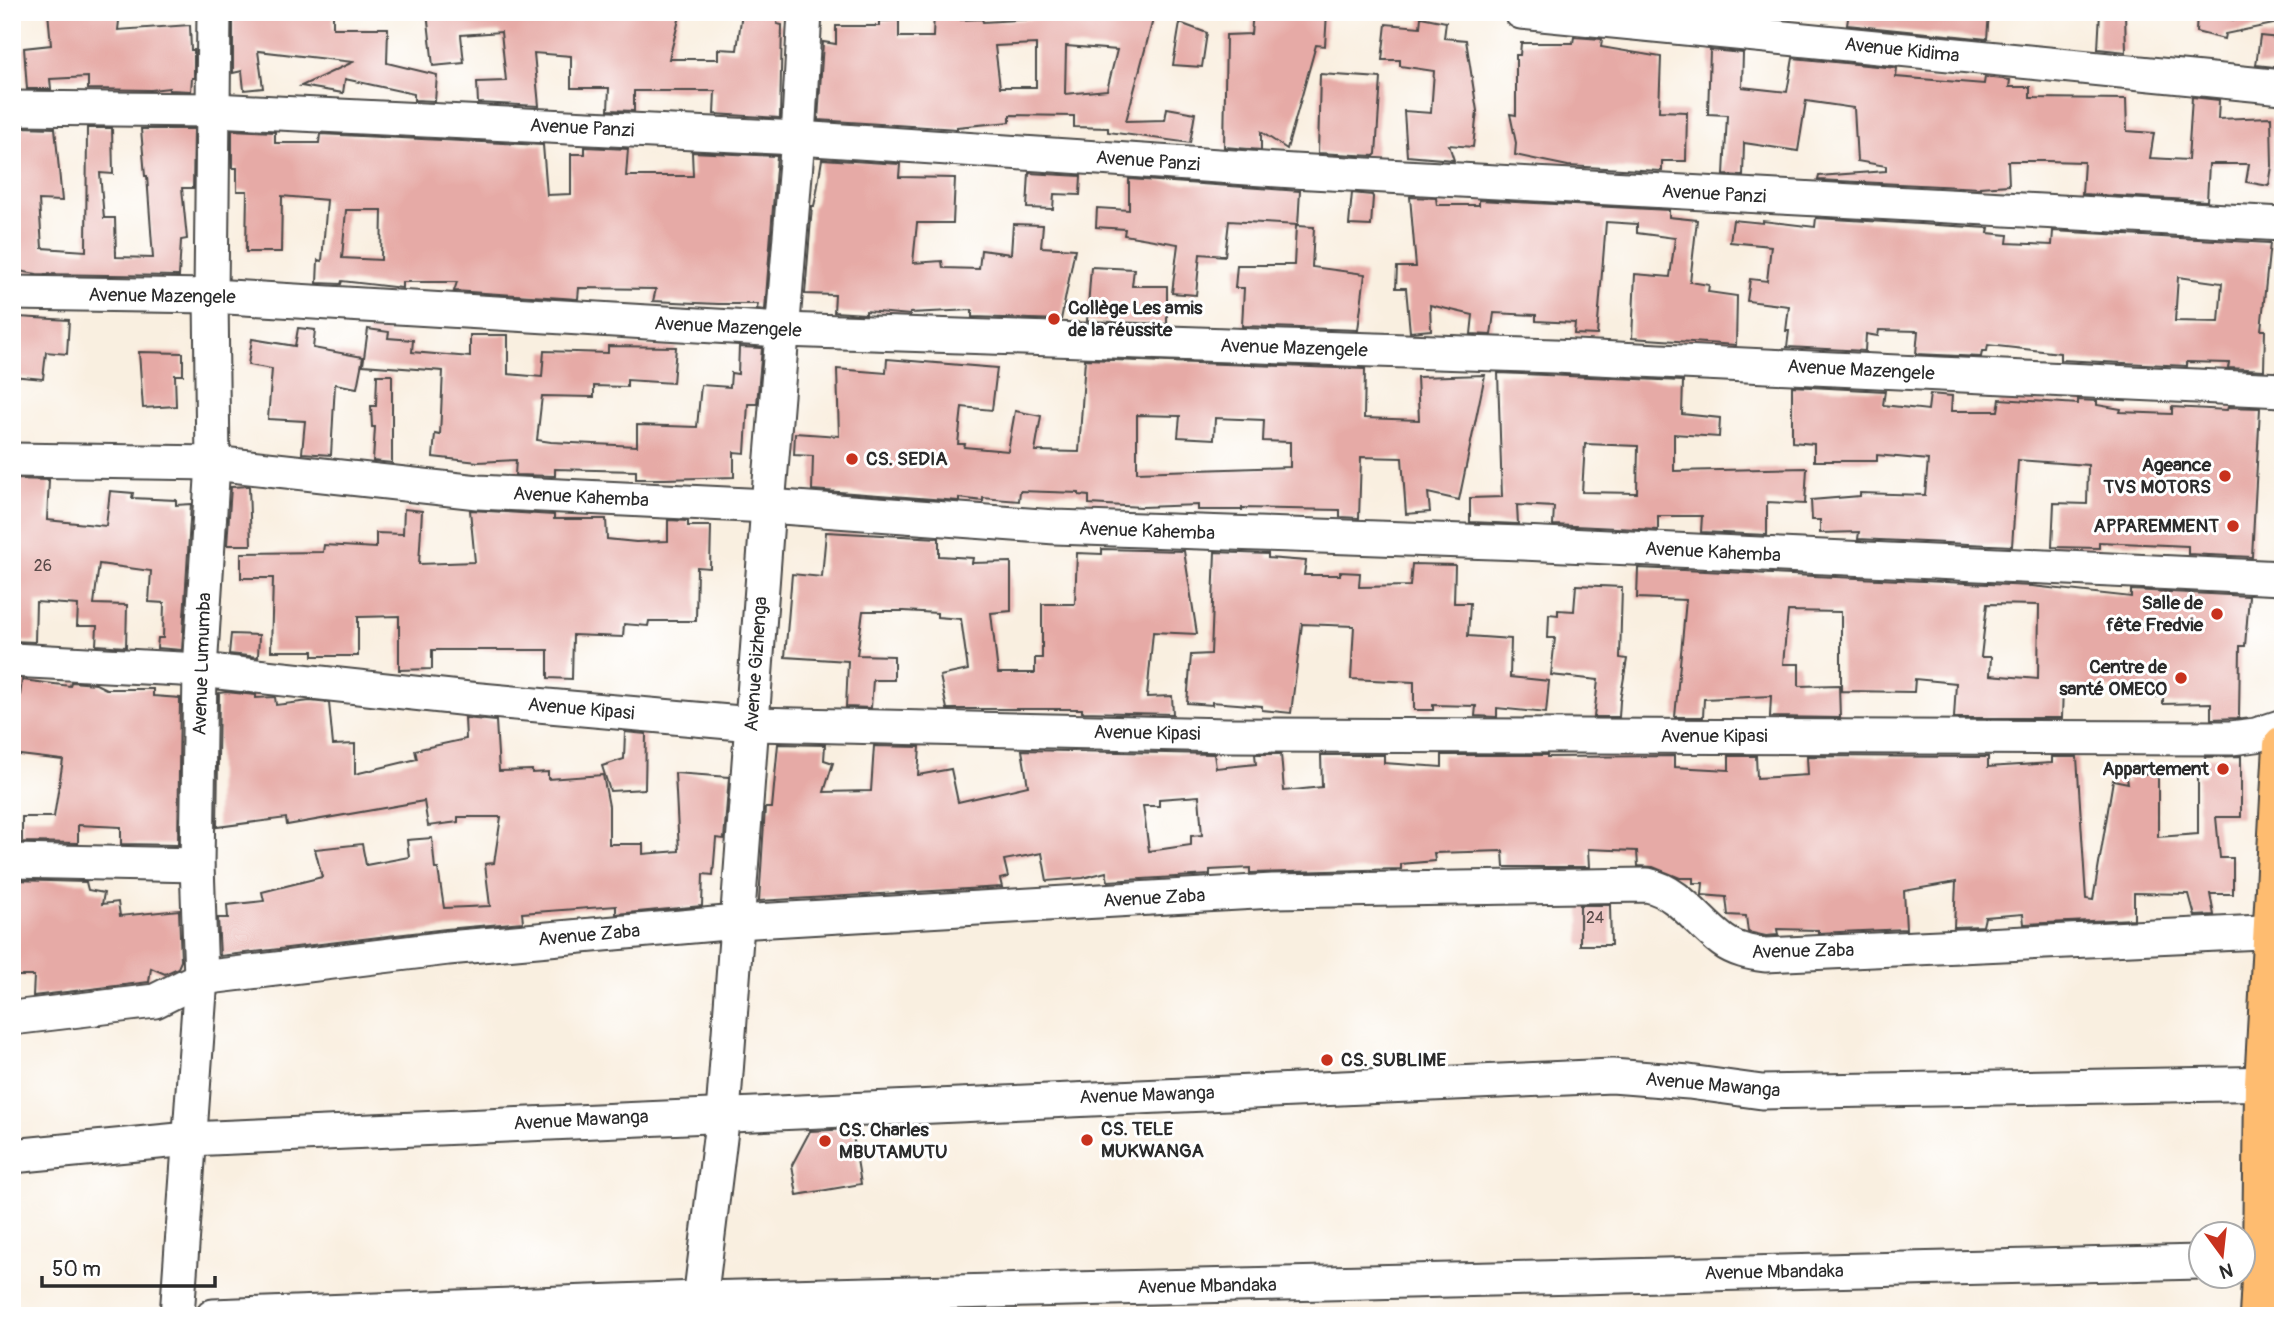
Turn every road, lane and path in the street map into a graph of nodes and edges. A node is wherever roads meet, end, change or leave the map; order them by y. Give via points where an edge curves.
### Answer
1 (214, 12) edge
2 (805, 12) edge
3 (1521, 12) edge
4 (2283, 87) edge
5 (12, 108) edge
6 (214, 110) junction
7 (798, 138) junction
8 (2283, 223) edge
9 (12, 293) edge
10 (211, 296) junction
11 (783, 330) junction
12 (2283, 390) edge
13 (12, 460) edge
14 (213, 463) junction
15 (768, 506) junction
16 (2283, 578) edge
17 (12, 660) edge
18 (200, 670) junction
19 (752, 724) junction
20 (2283, 726) edge
21 (2283, 746) edge
22 (12, 861) edge
23 (197, 865) junction
24 (737, 922) junction
25 (2278, 931) edge
26 (201, 978) junction
27 (12, 1017) edge
28 (2273, 1084) edge
29 (723, 1114) junction
30 (189, 1139) junction
31 (12, 1156) edge
32 (2262, 1261) edge
33 (2186, 1262) edge
34 (698, 1307) edge
35 (177, 1316) edge
36 (213, 1316) edge
37 (2259, 1316) edge

1 - 6 street, Avenue Lumumba
2 - 7 street, Avenue Gizhenga
3 - 4 street, Avenue Kidima
5 - 6 street, Avenue Panzi
6 - 7 street, Avenue Panzi
6 - 10 street, Avenue Lumumba
7 - 8 street, Avenue Panzi via 1307,172
7 - 11 street, Avenue Gizhenga
9 - 10 street, Avenue Mazengele
10 - 11 street, Avenue Mazengele
10 - 14 street, Avenue Lumumba
11 - 12 street, Avenue Mazengele via 1554,356
11 - 15 street, Avenue Gizhenga
13 - 14 street, Avenue Kahemba
14 - 15 street, Avenue Kahemba via 478,492
14 - 18 street, Avenue Lumumba
15 - 16 street, Avenue Kahemba via 1055,527
15 - 19 street, Avenue Gizhenga
17 - 18 street, Avenue Kipasi
18 - 19 street, Avenue Kipasi
18 - 23 street, Avenue Lumumba
19 - 20 street, Avenue Kipasi via 1241,735 2189,738 2256,735
19 - 24 street, Avenue Gizhenga
21 - 25 main road
22 - 23 street
23 - 26 street, Avenue Lumumba
24 - 25 street, Avenue Zaba via 1273,891 1647,886 1672,894 1724,942 1743,952 1765,955
24 - 26 street, Avenue Zaba via 448,948
24 - 29 street, Avenue Gizhenga
25 - 28 main road
26 - 27 street, Avenue Zaba via 155,1000
26 - 30 street, Avenue Lumumba
28 - 29 street, Avenue Mawanga via 1762,1092 1612,1076
28 - 32 main road
29 - 30 street, Avenue Mawanga
29 - 34 street, Avenue Gizhenga
30 - 31 street, Avenue Mawanga
30 - 35 street, Avenue Lumumba
32 - 37 main road
33 - 34 street, Avenue Mbandaka
34 - 36 street, Avenue Mbandaka

